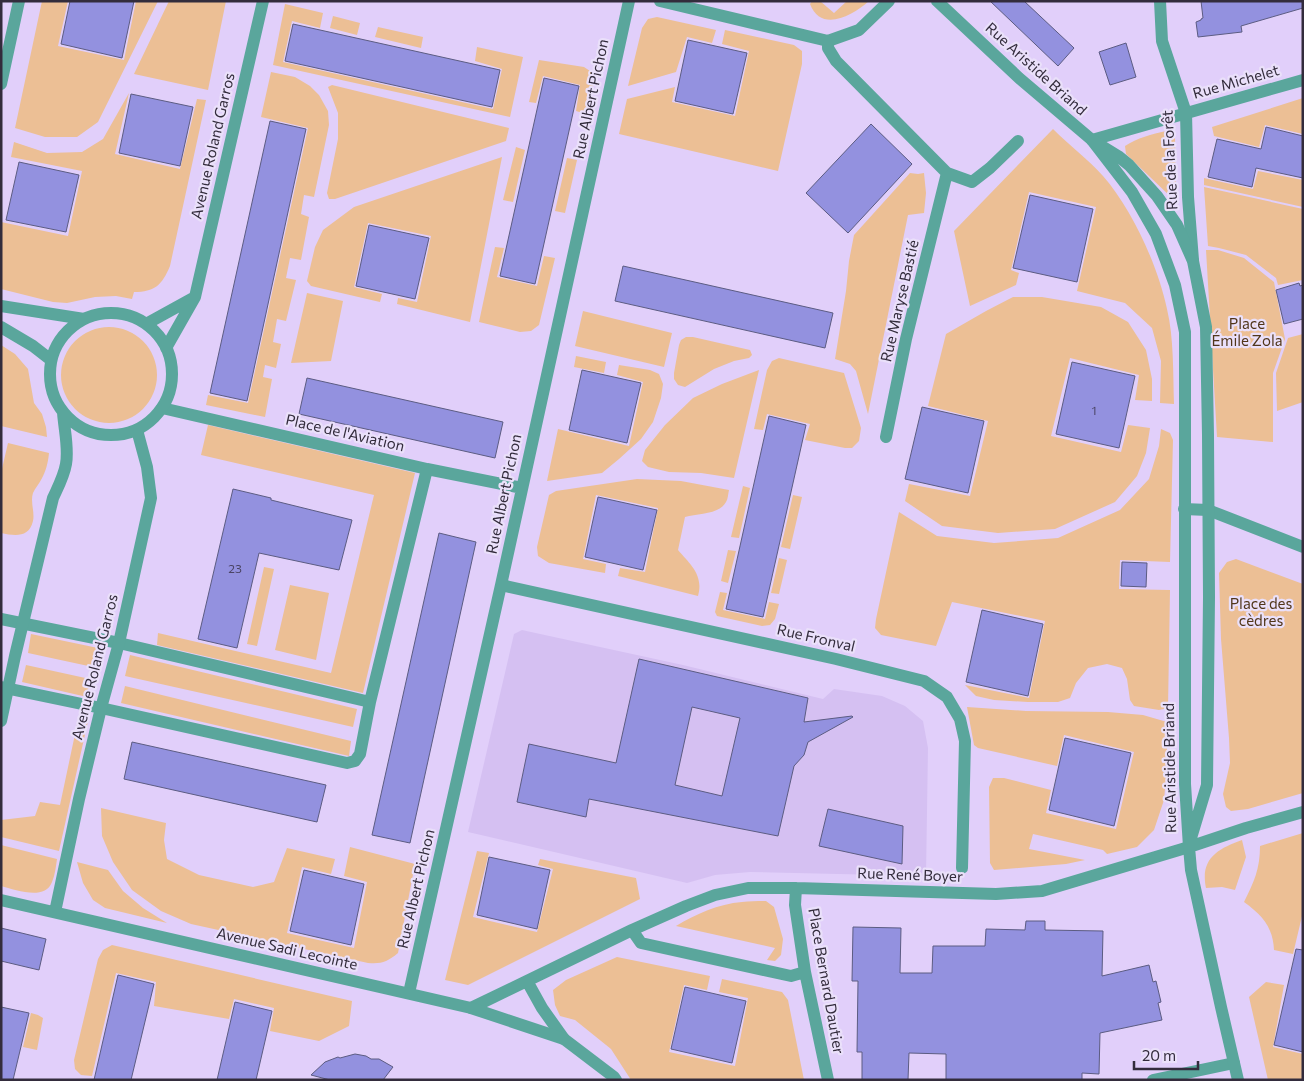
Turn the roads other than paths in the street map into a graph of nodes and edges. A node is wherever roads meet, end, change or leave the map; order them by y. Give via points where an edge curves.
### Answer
1 (19, 1) edge
2 (263, 1) edge
3 (629, 1) edge
4 (660, 1) edge
5 (889, 1) edge
6 (937, 1) edge
7 (1160, 1) edge
8 (828, 41) junction
9 (1303, 80) edge
10 (1, 84) edge
11 (1186, 113) junction
12 (1092, 140) junction
13 (1018, 142) dead end
14 (947, 173) junction
15 (1193, 261) junction
16 (195, 297) junction
17 (1, 306) edge
18 (84, 319) junction
19 (146, 324) junction
20 (1, 327) edge
21 (166, 348) junction
22 (51, 360) junction
23 (162, 408) junction
24 (63, 412) junction
25 (137, 430) junction
26 (886, 437) dead end
27 (427, 468) junction
28 (522, 488) junction
29 (1184, 509) junction
30 (1208, 510) junction
31 (1303, 547) edge
32 (501, 585) junction
33 (1, 619) edge
34 (24, 624) junction
35 (119, 644) junction
36 (5, 688) edge
37 (370, 702) junction
38 (101, 708) junction
39 (1, 721) edge
40 (1303, 812) edge
41 (1189, 847) junction
42 (962, 868) dead end
43 (796, 888) junction
44 (1, 900) edge
45 (55, 912) junction
46 (632, 930) junction
47 (805, 972) junction
48 (527, 981) junction
49 (409, 994) junction
50 (471, 1008) junction
51 (564, 1039) junction
52 (1234, 1063) junction
53 (616, 1080) edge
54 (828, 1080) edge
55 (1153, 1080) edge
56 (1238, 1080) edge

1 - 10 street
2 - 16 street, Avenue Roland Garros
3 - 28 street, Rue Albert Pichon
4 - 8 street
5 - 8 street via 859,30
6 - 12 street, Rue Aristide Briand via 1019,78
7 - 11 street, Rue de la Forêt via 1162,41
8 - 14 street via 828,48 836,61
9 - 11 street, Rue Michelet
11 - 12 street, Rue Michelet
11 - 15 street, Rue de la Forêt
12 - 15 street, Rue Aristide Briand via 1118,156 1157,196 1177,225
12 - 29 street, Rue Aristide Briand via 1132,192 1156,234 1175,285 1185,332
13 - 14 street via 972,182
14 - 26 street, Rue Maryse Bastié via 906,339
15 - 30 street, Rue Aristide Briand via 1206,327
16 - 19 street
16 - 21 street, Avenue Roland Garros
17 - 18 street
18 - 19 street via 109,313 122,314
18 - 22 street via 63,336
19 - 21 street via 158,334
20 - 22 street
21 - 23 street via 172,378
22 - 24 street via 52,393
23 - 25 street
23 - 27 street, Place de l'Aviation
24 - 25 street via 74,424 89,432 121,435
24 - 34 street via 67,463 53,498
25 - 35 street, Avenue Roland Garros via 151,498
27 - 28 street, Place de l'Aviation
27 - 37 street
28 - 32 street, Rue Albert Pichon
29 - 30 street
29 - 41 street, Rue Aristide Briand via 1185,784
30 - 31 street
30 - 41 street, Rue Aristide Briand via 1207,785
32 - 42 street, Rue Fronval via 924,680 947,697 960,719 965,741
32 - 49 street, Rue Albert Pichon
33 - 34 street
34 - 35 street
34 - 36 street
35 - 37 street
35 - 38 street, Avenue Roland Garros
36 - 38 street
36 - 39 street
37 - 38 street via 360,754 347,764
38 - 45 street, Avenue Roland Garros
40 - 41 street, Rue René Boyer
41 - 43 street, Rue René Boyer via 1042,891 996,894
41 - 52 street via 1191,870
43 - 46 street, Rue René Boyer via 748,888 715,895
43 - 47 street, Place Bernard Dautier via 795,904
44 - 45 street, Avenue Sadi Lecointe
45 - 49 street, Avenue Sadi Lecointe
46 - 47 street via 641,943 791,976
46 - 48 street, Rue René Boyer
47 - 54 street, Place Bernard Dautier
48 - 50 street, Rue René Boyer
48 - 51 street, Avenue Sadi Lecointe
49 - 50 street, Avenue Sadi Lecointe
50 - 51 street, Avenue Sadi Lecointe
51 - 53 street, Avenue Sadi Lecointe
52 - 55 street
52 - 56 street

